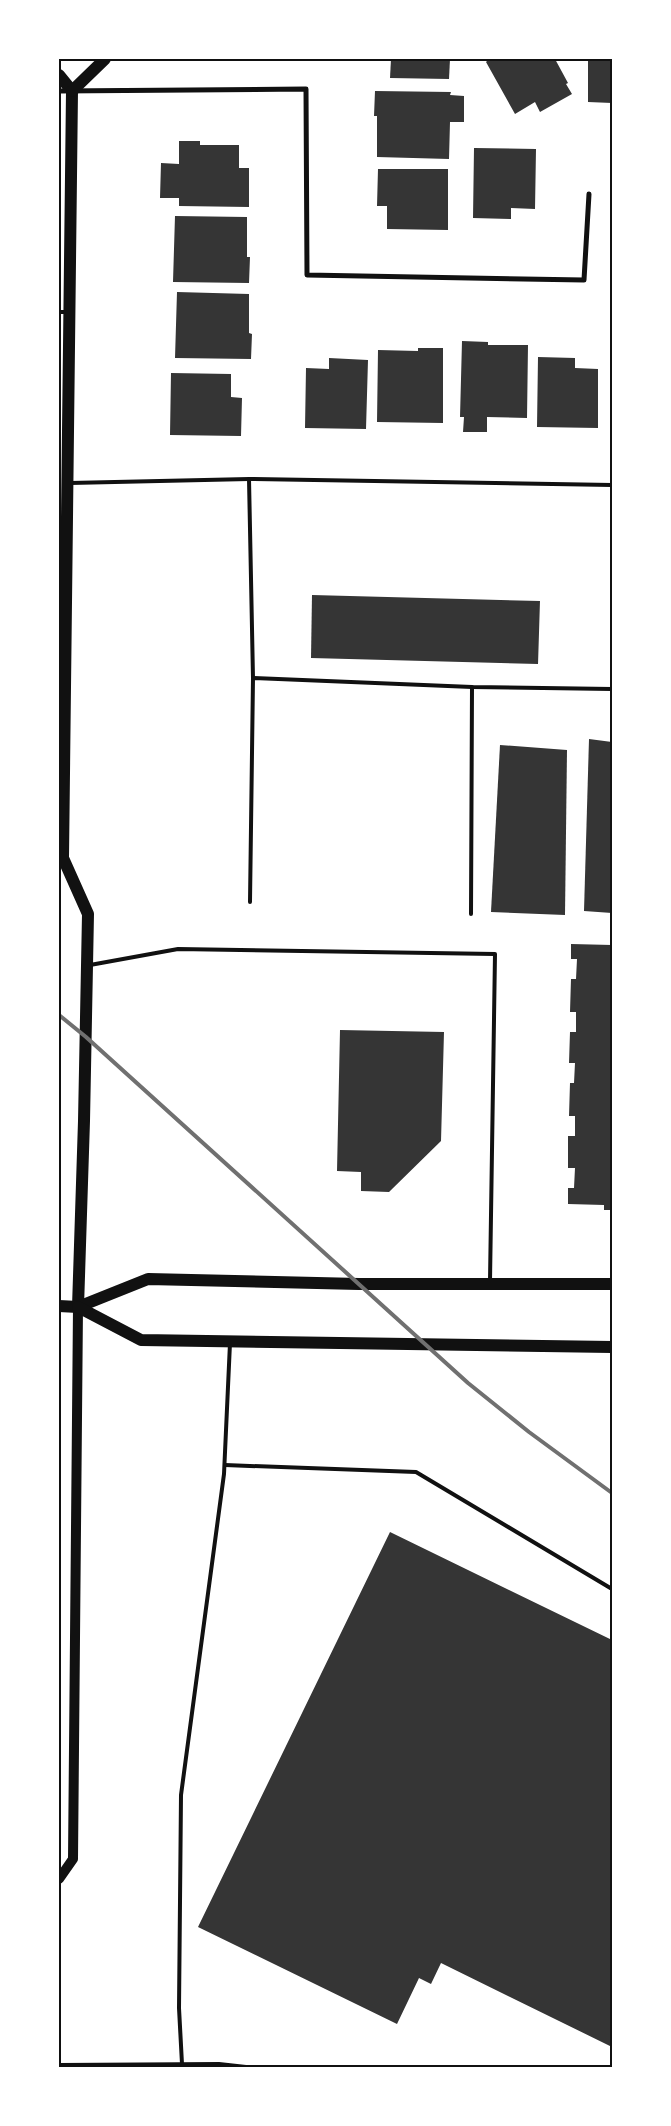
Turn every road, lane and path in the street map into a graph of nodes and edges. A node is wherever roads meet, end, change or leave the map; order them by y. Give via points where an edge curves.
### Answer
1 (105, 59) edge
2 (59, 75) edge
3 (65, 91) edge
4 (589, 194) dead end
5 (64, 312) edge
6 (249, 479) junction
7 (69, 483) junction
8 (612, 485) edge
9 (253, 678) junction
10 (472, 687) junction
11 (612, 689) edge
12 (60, 859) edge
13 (250, 902) dead end
14 (471, 914) dead end
15 (88, 965) junction
16 (490, 1284) junction
17 (612, 1284) edge
18 (59, 1306) edge
19 (78, 1307) junction
20 (230, 1341) junction
21 (612, 1347) edge
22 (225, 1465) junction
23 (612, 1589) edge
24 (59, 1879) edge
25 (182, 2064) junction
26 (59, 2065) edge
27 (246, 2067) edge

1 - 3 main road
2 - 3 main road
3 - 4 street via 306,89 307,275 584,280
3 - 5 main road
5 - 7 main road
6 - 7 lane
6 - 8 lane
6 - 9 lane
7 - 12 main road
9 - 10 lane
9 - 13 lane
10 - 11 lane
10 - 14 lane
12 - 15 main road via 88,914
15 - 16 lane via 178,949 495,954
15 - 19 main road
16 - 17 main road
16 - 19 main road via 148,1279
18 - 19 main road
19 - 20 main road via 141,1340
19 - 24 main road via 72,1859
20 - 21 main road
20 - 22 lane
22 - 23 lane via 416,1472
22 - 25 lane via 181,1795 179,2008
25 - 26 lane
25 - 27 lane

